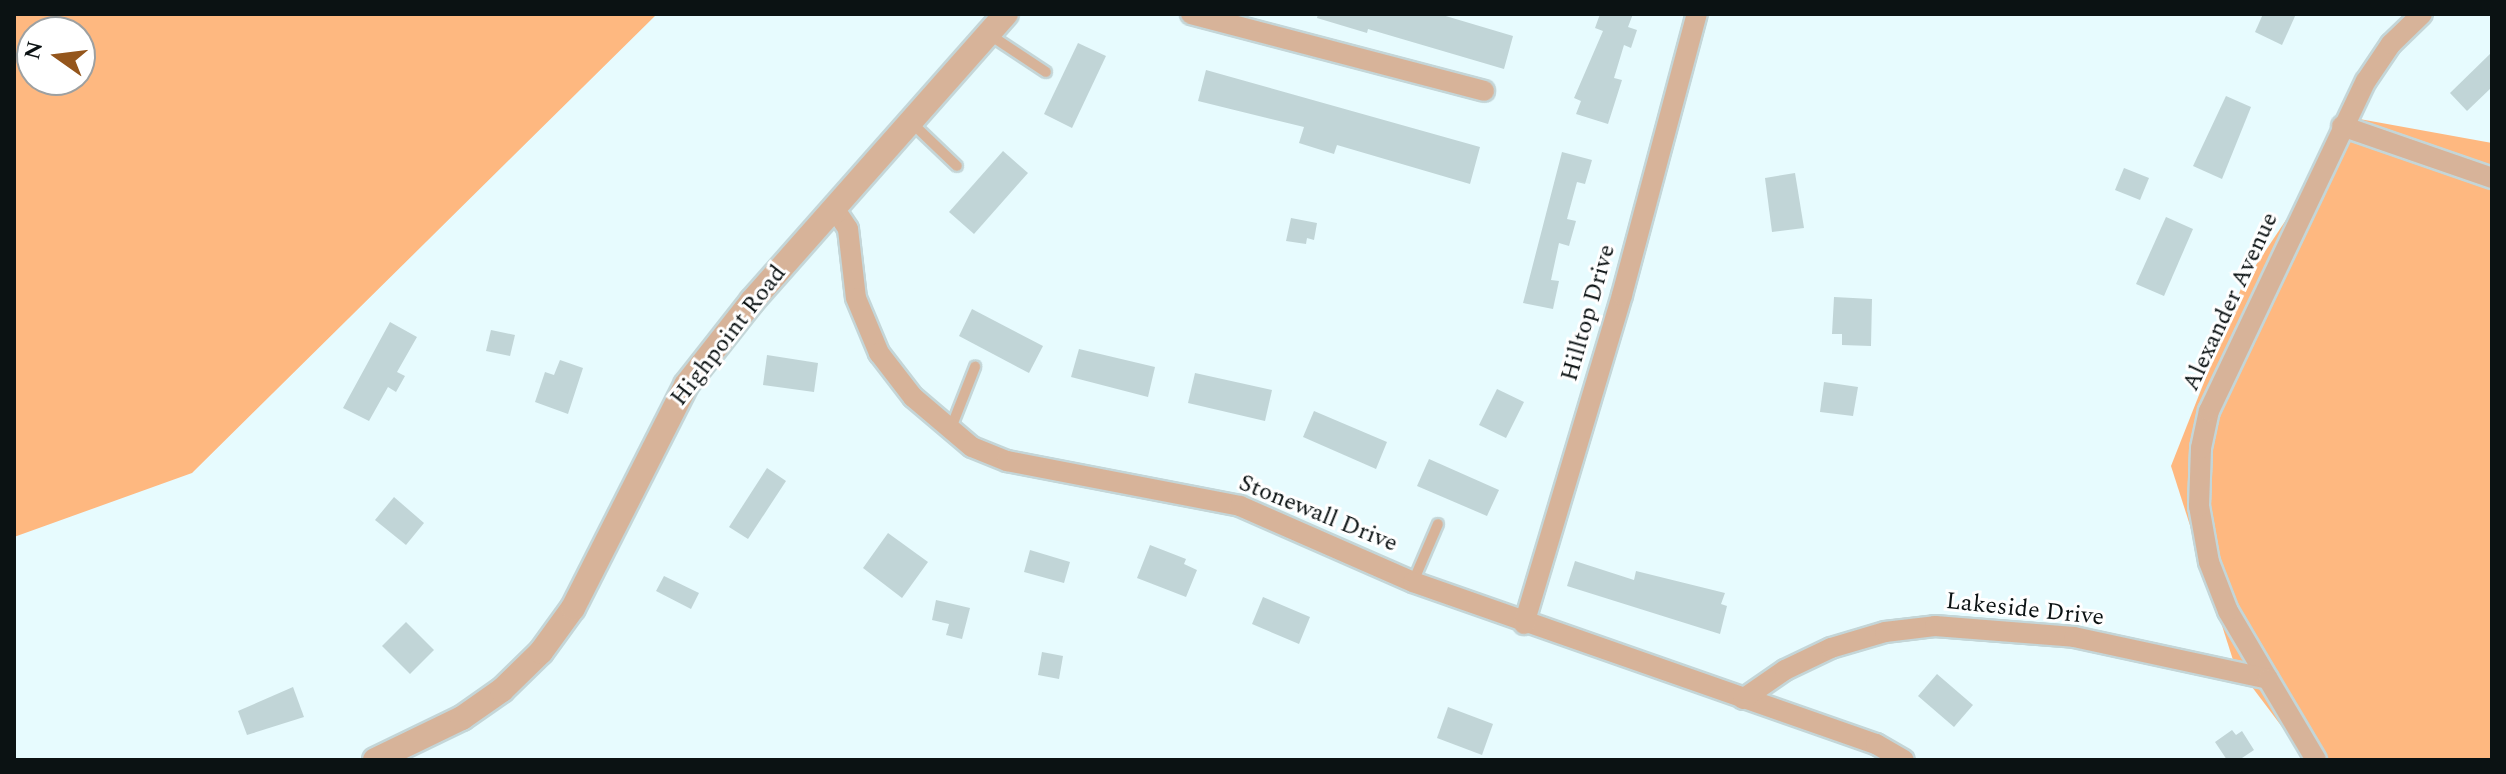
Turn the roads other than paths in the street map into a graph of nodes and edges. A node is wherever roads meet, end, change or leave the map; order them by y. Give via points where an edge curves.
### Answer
1 (1006, 14) edge
2 (1191, 14) edge
3 (1697, 14) edge
4 (2422, 14) edge
5 (988, 34) junction
6 (1046, 72) dead end
7 (1484, 91) dead end
8 (910, 121) junction
9 (2342, 126) junction
10 (957, 166) dead end
11 (2492, 178) edge
12 (834, 208) junction
13 (975, 367) dead end
14 (951, 428) junction
15 (1438, 524) dead end
16 (1413, 582) junction
17 (1524, 624) junction
18 (2268, 679) junction
19 (1743, 699) junction
20 (375, 760) edge
21 (1904, 760) edge
22 (2316, 760) edge

1 - 5 street, Highpoint Road
2 - 7 street
3 - 17 street, Hilltop Drive via 1622,295
4 - 9 street, Alexander Avenue via 2391,44
5 - 6 lane
5 - 8 street, Highpoint Road
8 - 10 lane
8 - 12 street, Highpoint Road
9 - 11 street
9 - 18 street, Alexander Avenue via 2222,375 2201,448 2199,506 2209,562 2228,611
12 - 14 street, Stonewall Drive via 848,229 856,298 879,353 913,397
12 - 20 street, Highpoint Road via 686,385 573,608 541,652 502,690 462,718
13 - 14 lane
14 - 16 street, Stonewall Drive via 972,447 1007,461 1240,506
15 - 16 lane
16 - 17 street, Stonewall Drive
17 - 19 street, Stonewall Drive
18 - 19 street, Lakeside Drive via 2074,637 1935,626 1885,632 1831,648 1785,670
18 - 22 street
19 - 21 street, Stonewall Drive via 1876,744

